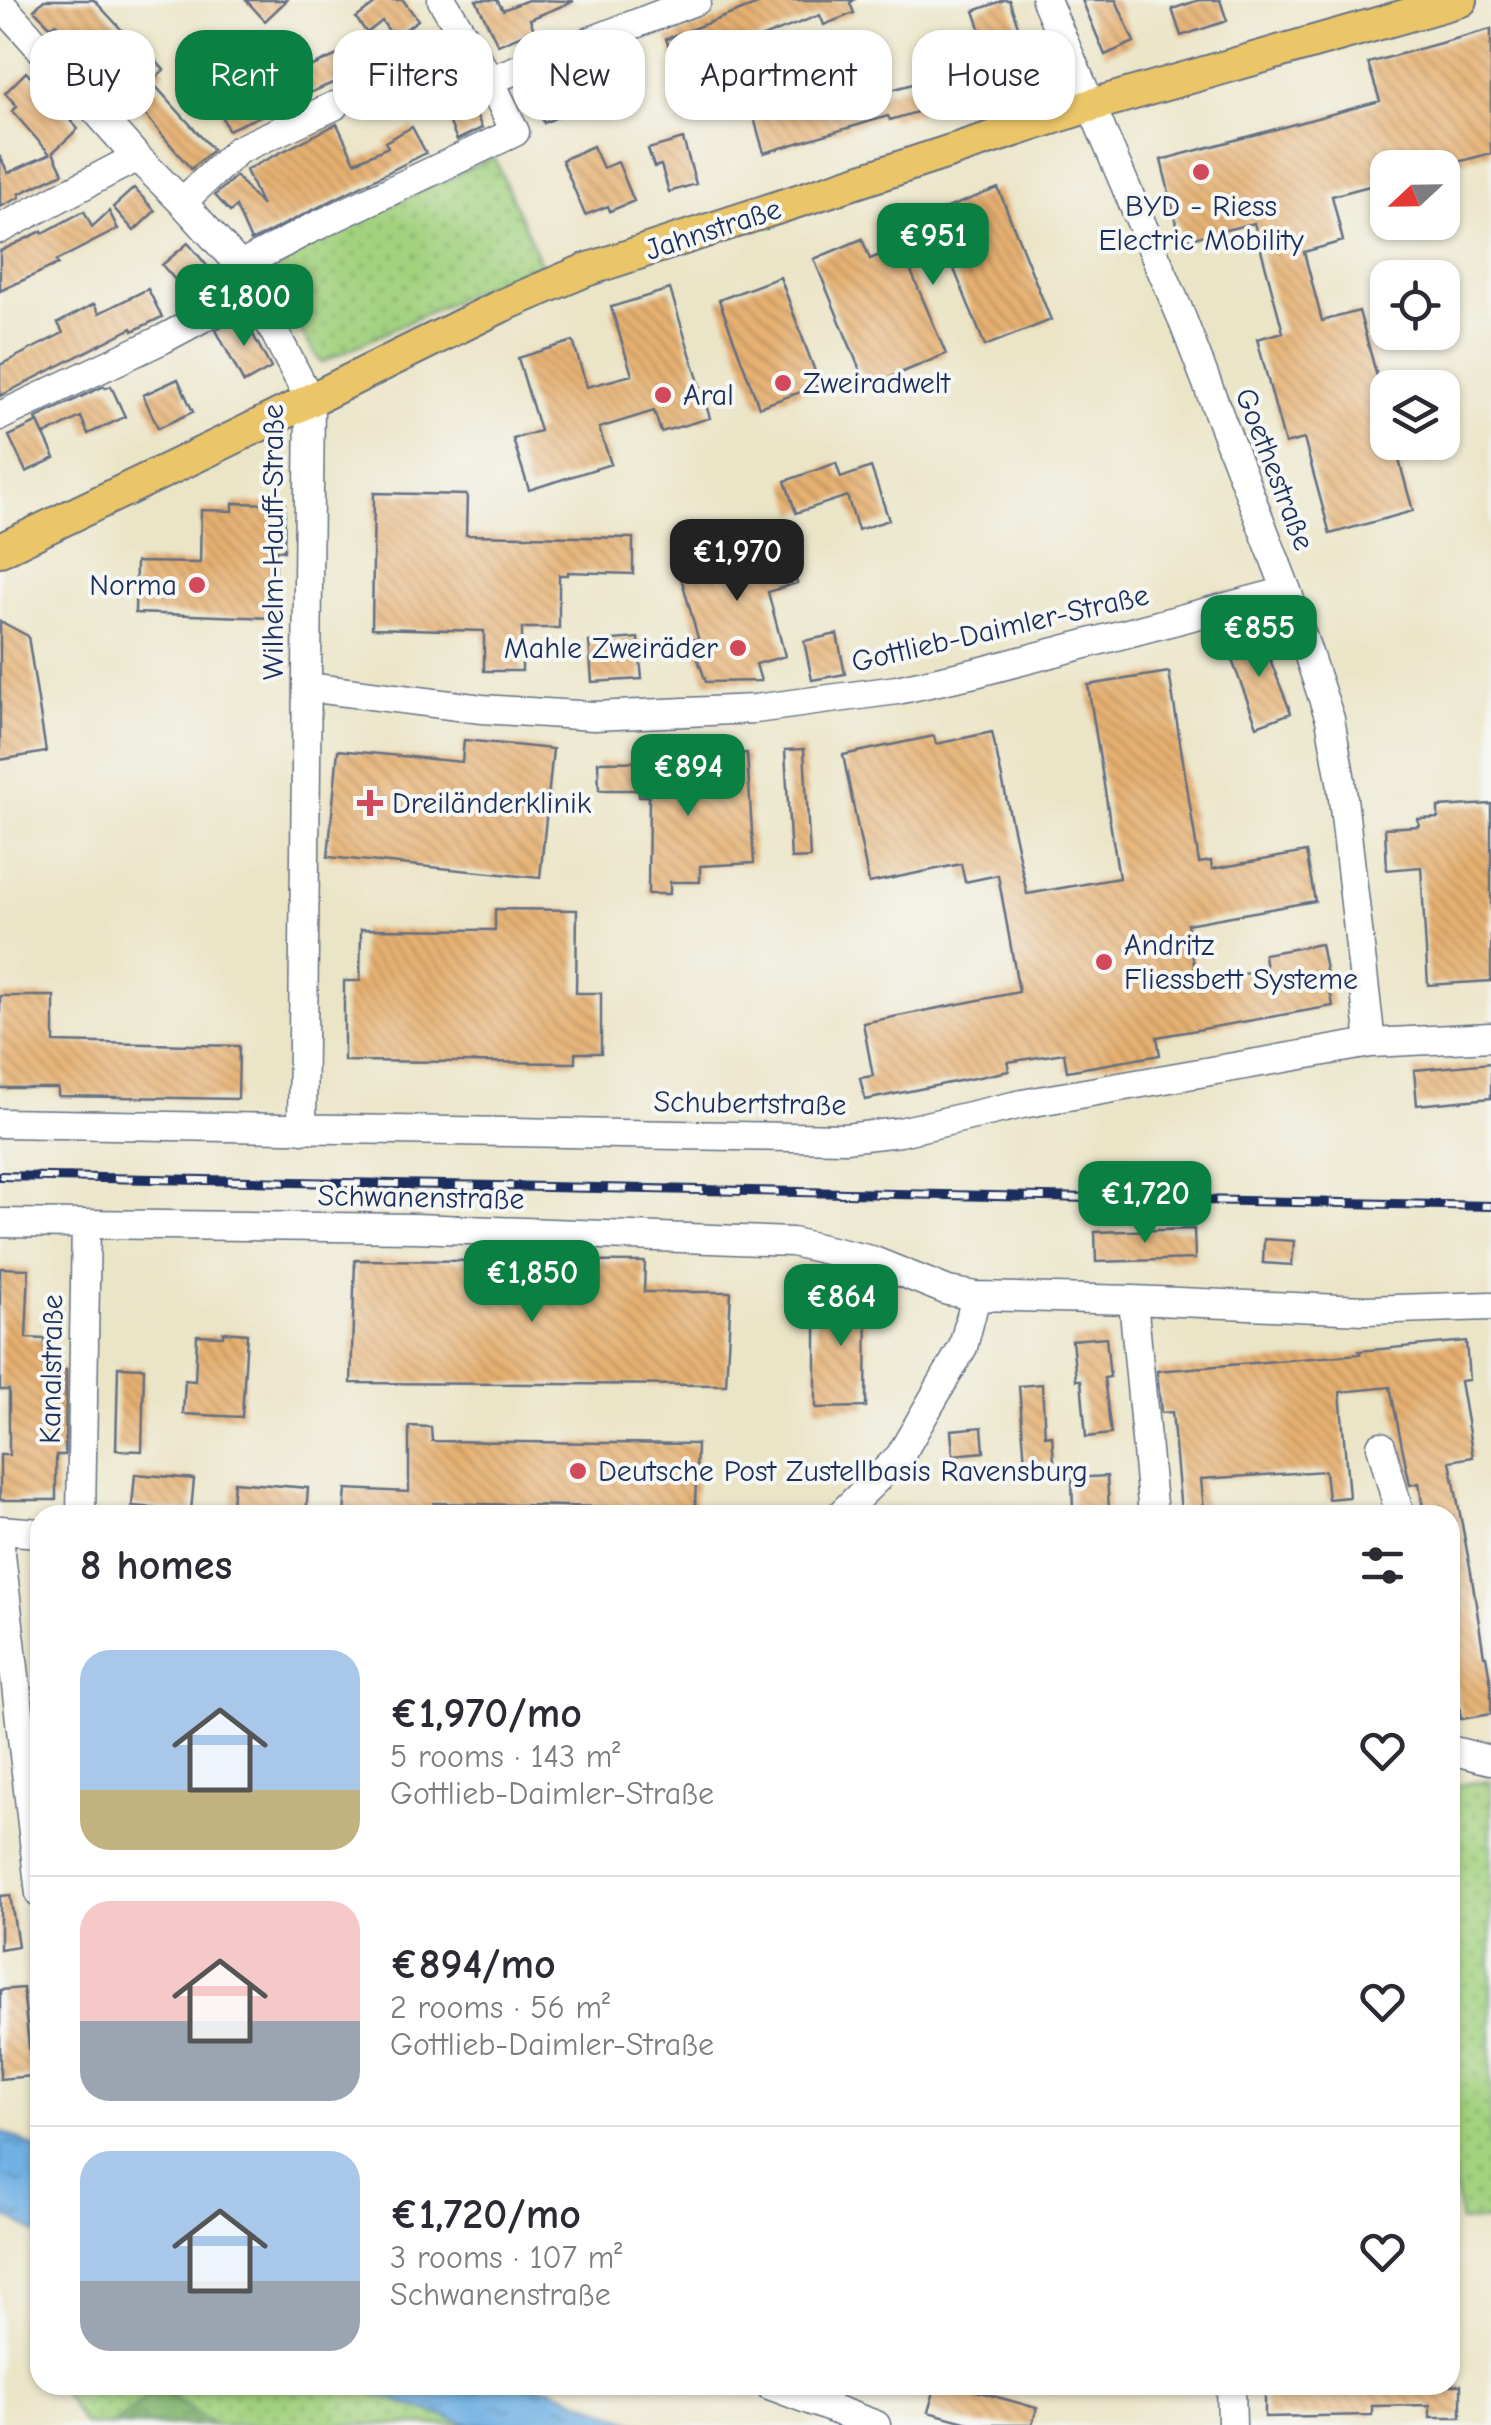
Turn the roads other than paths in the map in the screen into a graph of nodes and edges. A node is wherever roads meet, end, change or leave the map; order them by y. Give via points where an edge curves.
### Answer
1 (442, 0) edge
2 (697, 0) edge
3 (1046, 0) edge
4 (1461, 0) edge
5 (0, 3) edge
6 (460, 30) edge
7 (493, 79) edge
8 (493, 86) edge
9 (1092, 105) junction
10 (333, 106) edge
11 (137, 158) junction
12 (182, 202) junction
13 (0, 229) edge
14 (247, 278) junction
15 (310, 400) junction
16 (0, 416) edge
17 (0, 550) edge
18 (1287, 591) junction
19 (307, 687) junction
20 (1491, 1038) edge
21 (1371, 1043) junction
22 (0, 1123) edge
23 (302, 1129) junction
24 (0, 1223) edge
25 (86, 1225) junction
26 (976, 1296) junction
27 (1133, 1300) junction
28 (1491, 1306) edge
29 (1380, 1446) dead end
30 (81, 1505) edge
31 (850, 1505) edge
32 (1152, 1505) edge
33 (1397, 1505) edge
34 (0, 1530) edge
35 (30, 1532) edge
36 (0, 1546) edge
37 (30, 1720) edge
38 (1460, 1752) edge
39 (1490, 1760) edge
40 (796, 2395) edge
41 (1231, 2395) edge
42 (876, 2425) edge
43 (1232, 2425) edge

1 - 6 street
2 - 7 street
3 - 9 street, Goethestraße
4 - 9 main road, Jahnstraße
5 - 11 street, Wilhelm-Hauff-Straße
8 - 14 street via 515,132 308,230
9 - 15 main road, Jahnstraße via 586,270
9 - 18 street, Goethestraße
10 - 12 street via 238,150
11 - 12 street, Wilhelm-Hauff-Straße
11 - 13 street
12 - 14 street, Wilhelm-Hauff-Straße
14 - 15 street, Wilhelm-Hauff-Straße
14 - 16 street via 163,339
15 - 17 main road, Jahnstraße
15 - 19 street, Wilhelm-Hauff-Straße
18 - 19 street, Gottlieb-Daimler-Straße via 979,672 755,709 594,716
18 - 21 street, Goethestraße via 1330,719
19 - 23 street, Wilhelm-Hauff-Straße
20 - 21 street, Schubertstraße
21 - 23 street, Schubertstraße via 861,1136
22 - 23 street, Schubertstraße
24 - 25 street, Schwanenstraße
25 - 26 street, Schwanenstraße via 792,1242
25 - 30 street, Kanalstraße
26 - 27 street, Schwanenstraße
26 - 31 street via 963,1346 900,1456
27 - 28 street, Schwanenstraße via 1365,1310
27 - 32 street
29 - 33 street
34 - 35 street
36 - 37 street
38 - 39 street
40 - 42 street
41 - 43 street

